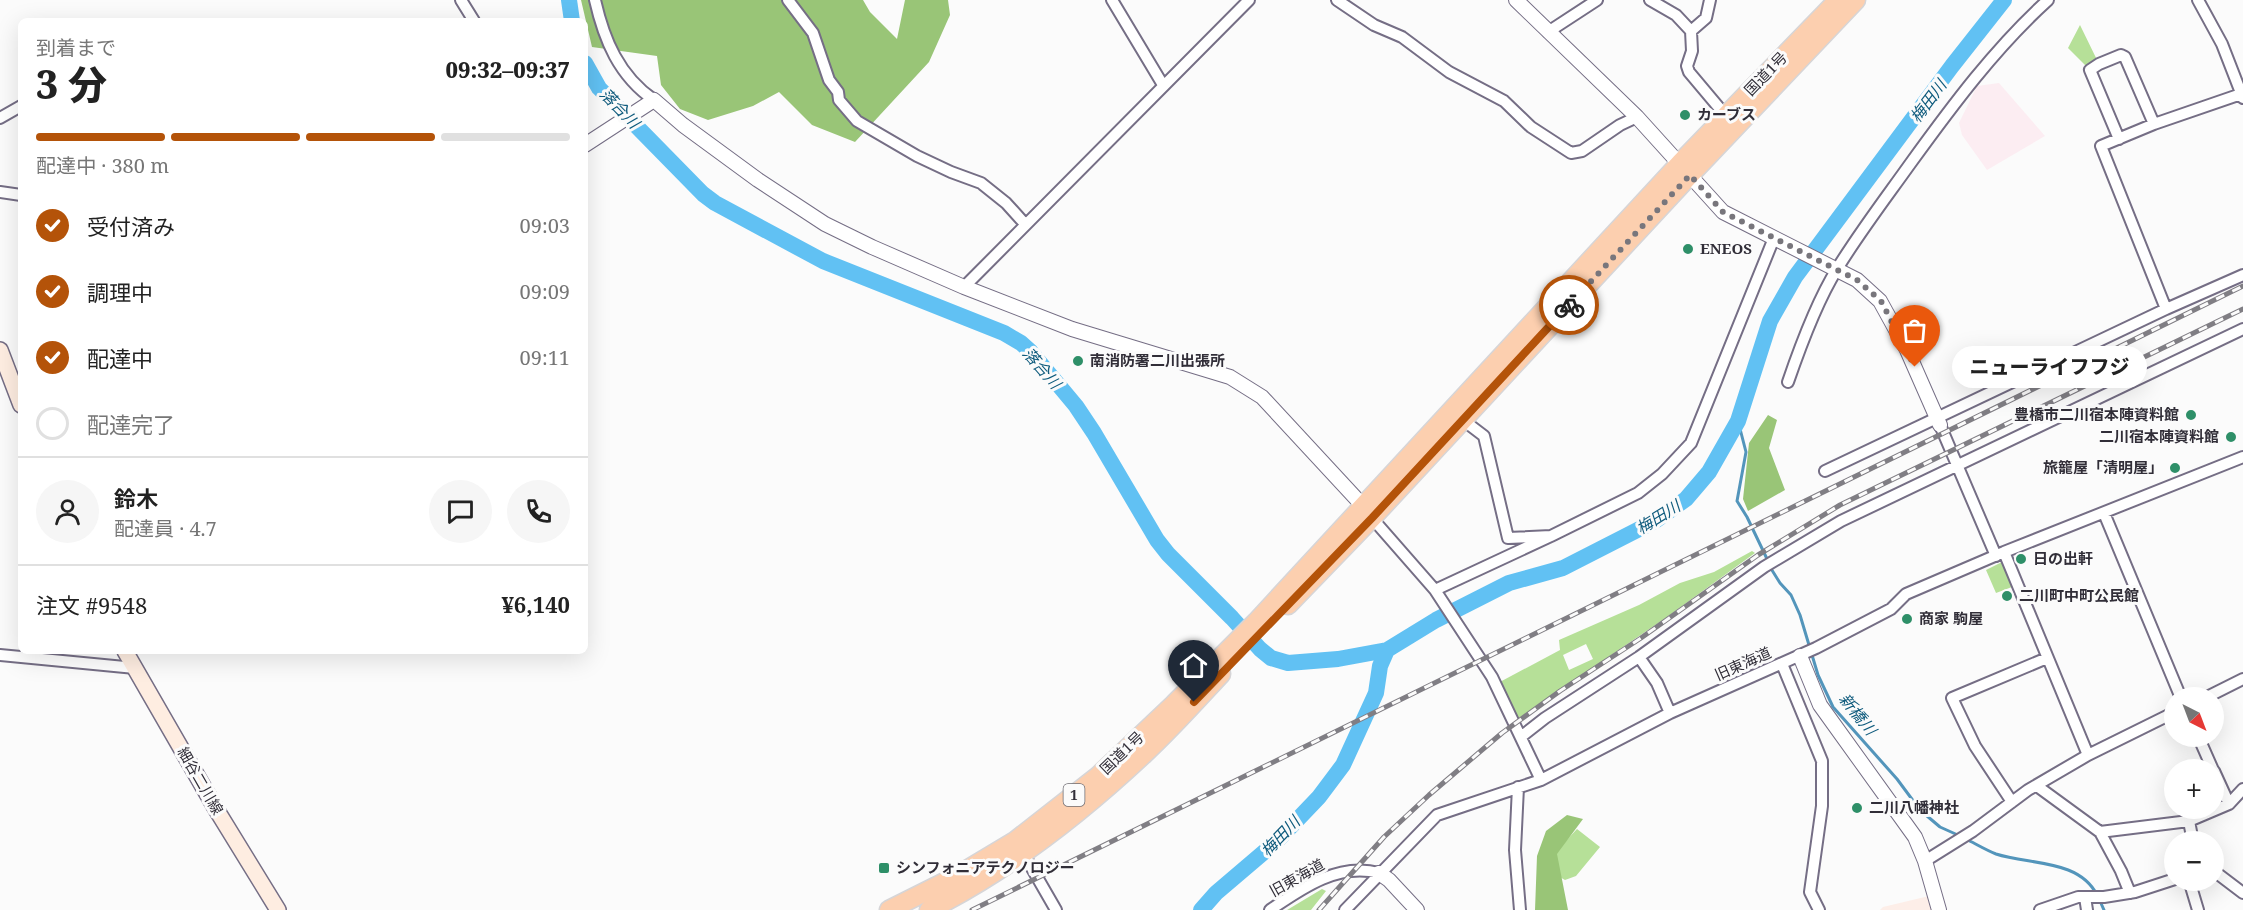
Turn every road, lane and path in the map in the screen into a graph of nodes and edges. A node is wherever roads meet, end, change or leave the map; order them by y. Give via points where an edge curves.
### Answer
1 (461, 0) edge
2 (595, 0) edge
3 (788, 0) edge
4 (1112, 0) edge
5 (1249, 0) edge
6 (1337, 0) edge
7 (1516, 0) edge
8 (1597, 0) edge
9 (1650, 0) edge
10 (1710, 0) edge
11 (1838, 0) edge
12 (1856, 0) edge
13 (2048, 0) edge
14 (2198, 0) edge
15 (472, 18) edge
16 (1691, 31) junction
17 (1548, 32) junction
18 (1163, 85) junction
19 (2242, 96) edge
20 (654, 100) junction
21 (18, 108) edge
22 (1726, 116) junction
23 (1637, 117) junction
24 (0, 118) edge
25 (2154, 124) junction
26 (2119, 139) junction
27 (588, 143) edge
28 (1685, 169) junction
29 (0, 192) edge
30 (18, 195) edge
31 (1025, 224) junction
32 (1778, 240) junction
33 (1832, 269) junction
34 (2243, 275) edge
35 (964, 287) junction
36 (2166, 309) junction
37 (2243, 329) edge
38 (0, 350) edge
39 (1788, 382) dead end
40 (18, 397) edge
41 (1463, 420) junction
42 (1938, 422) junction
43 (2243, 457) edge
44 (1956, 465) junction
45 (1825, 471) dead end
46 (1367, 512) junction
47 (2104, 513) junction
48 (1551, 536) junction
49 (2000, 554) junction
50 (1435, 592) junction
51 (1807, 653) junction
52 (127, 654) edge
53 (0, 655) edge
54 (1639, 657) junction
55 (2047, 658) junction
56 (1782, 664) junction
57 (135, 668) junction
58 (2243, 679) edge
59 (2176, 687) edge
60 (2224, 688) edge
61 (1670, 713) junction
62 (2164, 717) edge
63 (1522, 736) junction
64 (2088, 755) junction
65 (1541, 780) junction
66 (2037, 786) junction
67 (1518, 787) junction
68 (2243, 789) edge
69 (2224, 793) edge
70 (2012, 802) junction
71 (2229, 804) junction
72 (2189, 821) junction
73 (2191, 831) edge
74 (2100, 832) junction
75 (1020, 847) junction
76 (1925, 861) junction
77 (1379, 873) junction
78 (2224, 879) edge
79 (2164, 882) edge
80 (2192, 891) edge
81 (2130, 893) junction
82 (2243, 893) edge
83 (2087, 897) junction
84 (278, 910) edge
85 (888, 910) edge
86 (929, 910) edge
87 (1056, 910) edge
88 (1270, 910) edge
89 (1345, 910) edge
90 (1417, 910) edge
91 (1520, 910) edge
92 (1819, 910) edge
93 (1939, 910) edge
94 (2040, 910) edge
95 (2087, 910) edge
96 (2198, 910) edge

1 - 15 street
2 - 20 street via 611,51 627,77
3 - 31 street via 813,33 839,100 857,121 917,156 981,183
4 - 18 street
5 - 18 street
6 - 23 street via 1374,25 1402,37 1449,72 1504,100 1531,128 1571,153 1582,151
7 - 17 street
8 - 17 street
9 - 16 street via 1676,15
10 - 16 street via 1706,18
11 - 22 highway, 国道1号 / 1
12 - 28 highway, 国道1号 / 1
13 - 33 street via 1970,84
14 - 19 street via 2222,44
16 - 22 street via 1689,72
17 - 23 street
18 - 31 street
19 - 25 street
20 - 27 street
20 - 35 street via 758,180 825,224
21 - 24 street
22 - 28 highway, 国道1号 / 1
23 - 28 street
25 - 26 street
25 - 26 street via 2125,57 2099,64 2090,70
26 - 36 street via 2101,146
28 - 32 street via 1723,212
28 - 41 highway, 国道1号 / 1
28 - 46 highway, 国道1号 / 1
29 - 30 street
31 - 35 street
32 - 33 street
32 - 48 street via 1756,278 1691,442 1638,493
33 - 39 street
33 - 42 street via 1857,280 1881,301
34 - 36 street
35 - 46 street via 1072,329 1230,377 1262,397
36 - 42 street
37 - 44 street
38 - 40 main road
41 - 46 highway, 国道1号 / 1
41 - 48 street via 1484,436 1508,538
42 - 44 street
42 - 45 street
43 - 47 street, 旧東海道
44 - 49 street
44 - 54 street via 1841,521 1764,567
46 - 50 street
46 - 75 highway, 国道1号 / 1 via 1146,753 1067,821
47 - 49 street, 旧東海道
47 - 59 street
48 - 50 street
49 - 51 street, 旧東海道 via 1906,594 1892,609
49 - 55 street
50 - 63 street via 1492,677
51 - 56 street, 旧東海道
51 - 76 street via 1820,705 1914,837
52 - 57 main road, 細谷二川線
53 - 57 street
54 - 61 street via 1657,683
54 - 63 street
55 - 64 street
55 - 70 street via 1952,698 1975,746
56 - 61 street, 旧東海道
56 - 92 street via 1822,761 1822,806 1810,892
57 - 84 main road, 細谷二川線
58 - 60 street
61 - 65 street, 旧東海道
62 - 64 street
63 - 65 street
64 - 66 street
65 - 67 street, 旧東海道
66 - 70 street
66 - 74 street
67 - 77 street, 旧東海道 via 1437,815
67 - 91 street via 1515,850
68 - 71 street
69 - 71 street
70 - 76 street
71 - 72 street
72 - 73 street
72 - 74 street
74 - 81 street
75 - 85 highway, 国道1号 / 1
75 - 86 highway, 国道1号 / 1 via 963,893
75 - 87 street
76 - 93 street
77 - 88 street, 旧東海道 via 1356,870 1332,874
77 - 89 street
77 - 90 street
78 - 82 street
79 - 81 street
80 - 96 street
81 - 83 street
83 - 94 street
83 - 95 street

